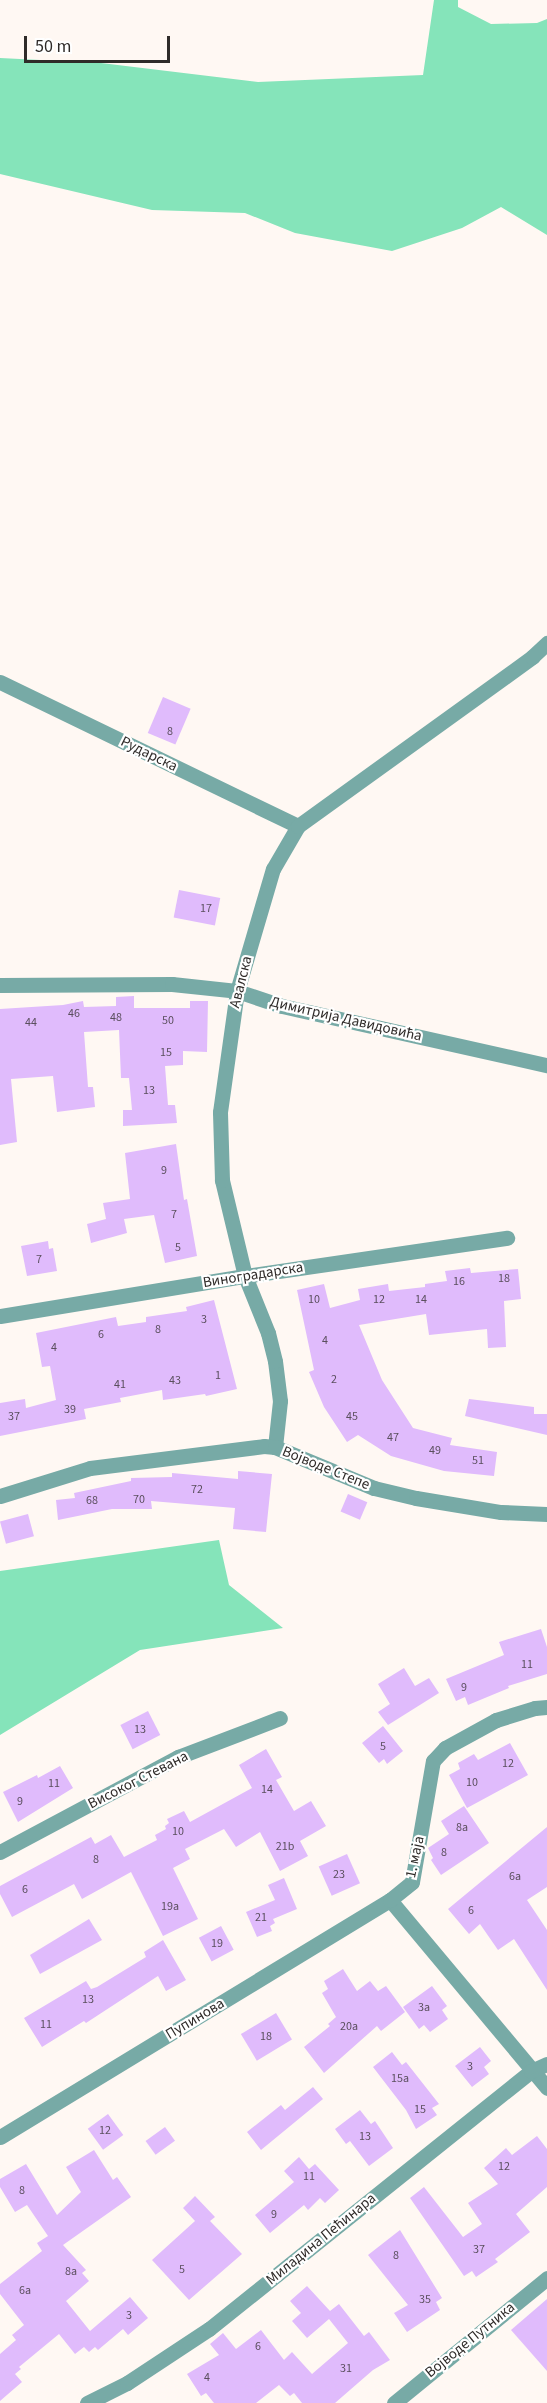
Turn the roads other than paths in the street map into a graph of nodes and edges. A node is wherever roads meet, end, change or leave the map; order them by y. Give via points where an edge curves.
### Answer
1 (547, 642) edge
2 (0, 682) edge
3 (298, 826) junction
4 (0, 985) edge
5 (237, 991) junction
6 (547, 1065) edge
7 (507, 1238) dead end
8 (245, 1276) junction
9 (0, 1316) edge
10 (275, 1447) junction
11 (0, 1496) edge
12 (547, 1514) edge
13 (547, 1707) edge
14 (280, 1718) dead end
15 (0, 1852) edge
16 (390, 1900) junction
17 (547, 2064) edge
18 (531, 2071) junction
19 (547, 2088) edge
20 (0, 2137) edge
21 (547, 2278) edge
22 (87, 2403) edge
23 (394, 2403) edge

1 - 3 street, Авалска via 532,657
2 - 3 street, Рударска
3 - 5 street, Авалска via 273,869
4 - 5 street, Димитрија Давидовића via 172,984
5 - 6 street, Димитрија Давидовића via 282,1006
5 - 8 street, Авалска via 220,1112 222,1180
7 - 8 street, Виноградарска
8 - 9 street, Виноградарска
8 - 10 street, Авалска via 275,1361 280,1401
10 - 11 street, Војводе Степе via 245,1446 90,1468
10 - 12 street, Војводе Степе via 384,1490 501,1512
13 - 16 street, 1. маја via 496,1720 445,1748 433,1761 412,1882
14 - 15 street, Високог Стевана via 178,1757
16 - 18 street
16 - 20 street, Пупинова
17 - 18 street, Миладина Пећинара
18 - 19 street
18 - 22 street, Миладина Пећинара via 209,2329 127,2383
21 - 23 street, Војводе Путника

